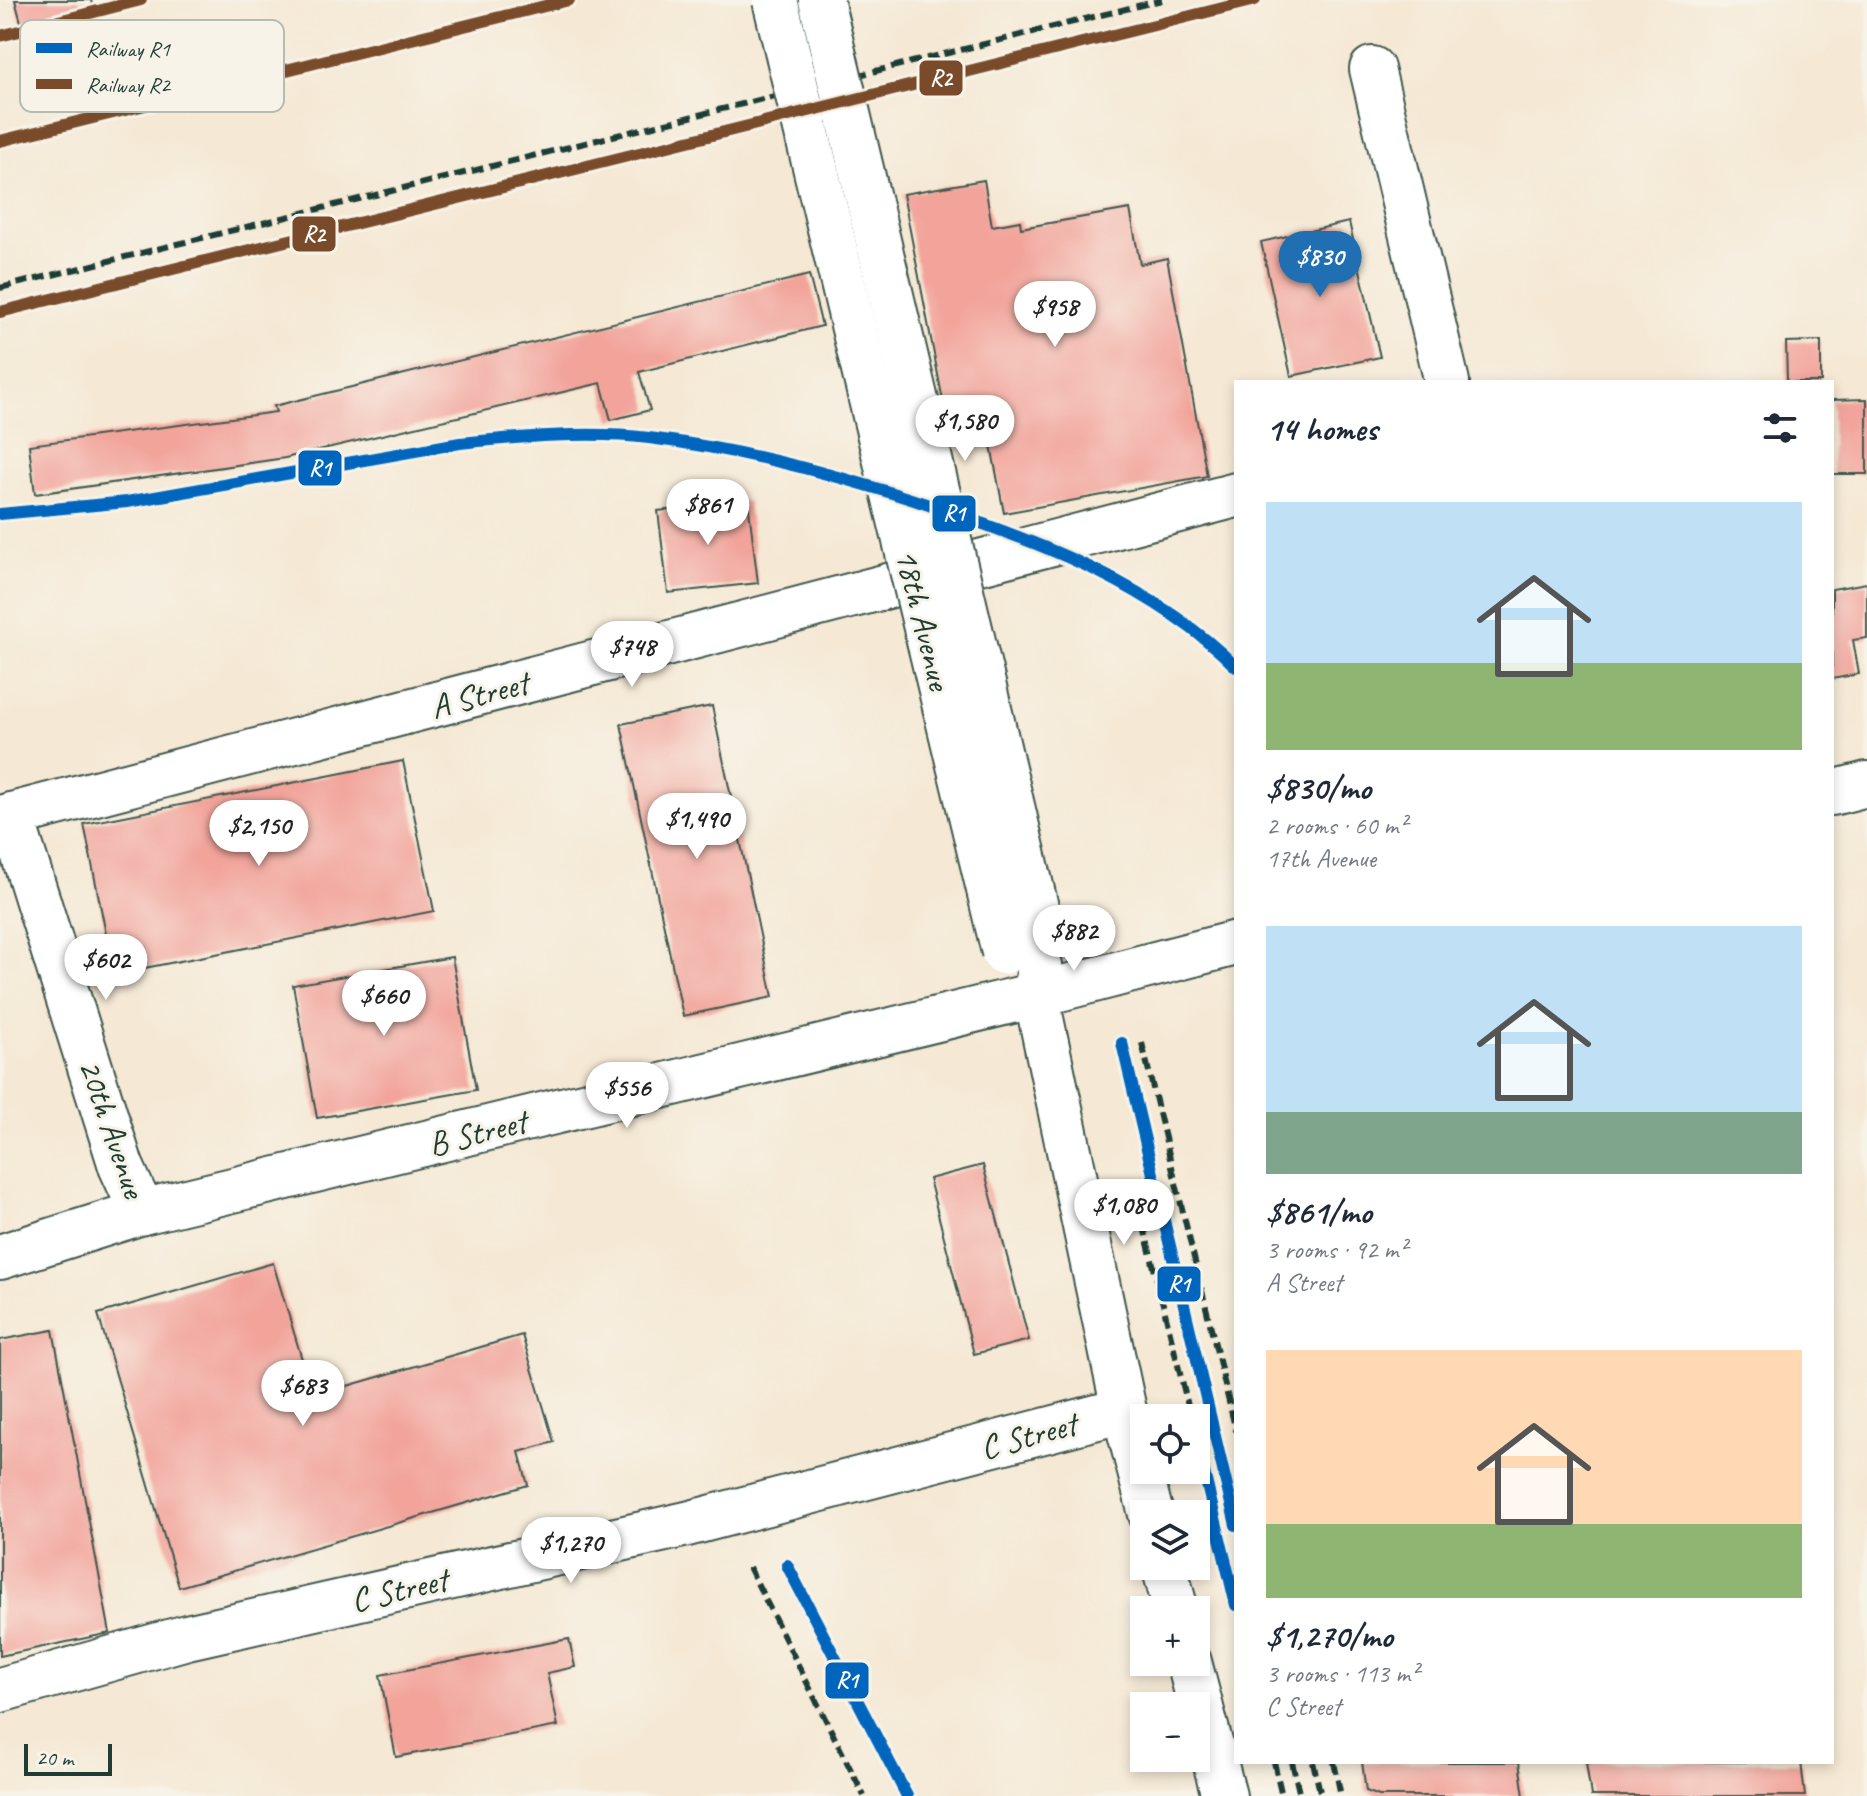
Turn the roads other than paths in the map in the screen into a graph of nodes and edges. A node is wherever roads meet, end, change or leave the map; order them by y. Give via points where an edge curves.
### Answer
1 (775, 0) edge
2 (821, 0) edge
3 (1372, 69) dead end
4 (1447, 380) edge
5 (1234, 496) edge
6 (1867, 784) edge
7 (1834, 792) edge
8 (5, 816) edge
9 (1234, 944) edge
10 (1024, 947) junction
11 (1036, 995) junction
12 (142, 1212) junction
13 (0, 1257) edge
14 (1124, 1410) junction
15 (1147, 1500) edge
16 (1193, 1676) edge
17 (0, 1690) edge
18 (1224, 1796) edge

1 - 10 street, 18th Avenue, bridge
2 - 10 street, bridge
3 - 4 street
5 - 8 street, A Street
6 - 7 street
8 - 12 street, 20th Avenue via 121,1166
9 - 11 street, B Street
10 - 11 street, 18th Avenue
11 - 12 street, B Street
11 - 14 street, 18th Avenue
12 - 13 street, B Street
14 - 15 street, 18th Avenue
14 - 17 street, C Street via 687,1524 187,1637
16 - 18 street

